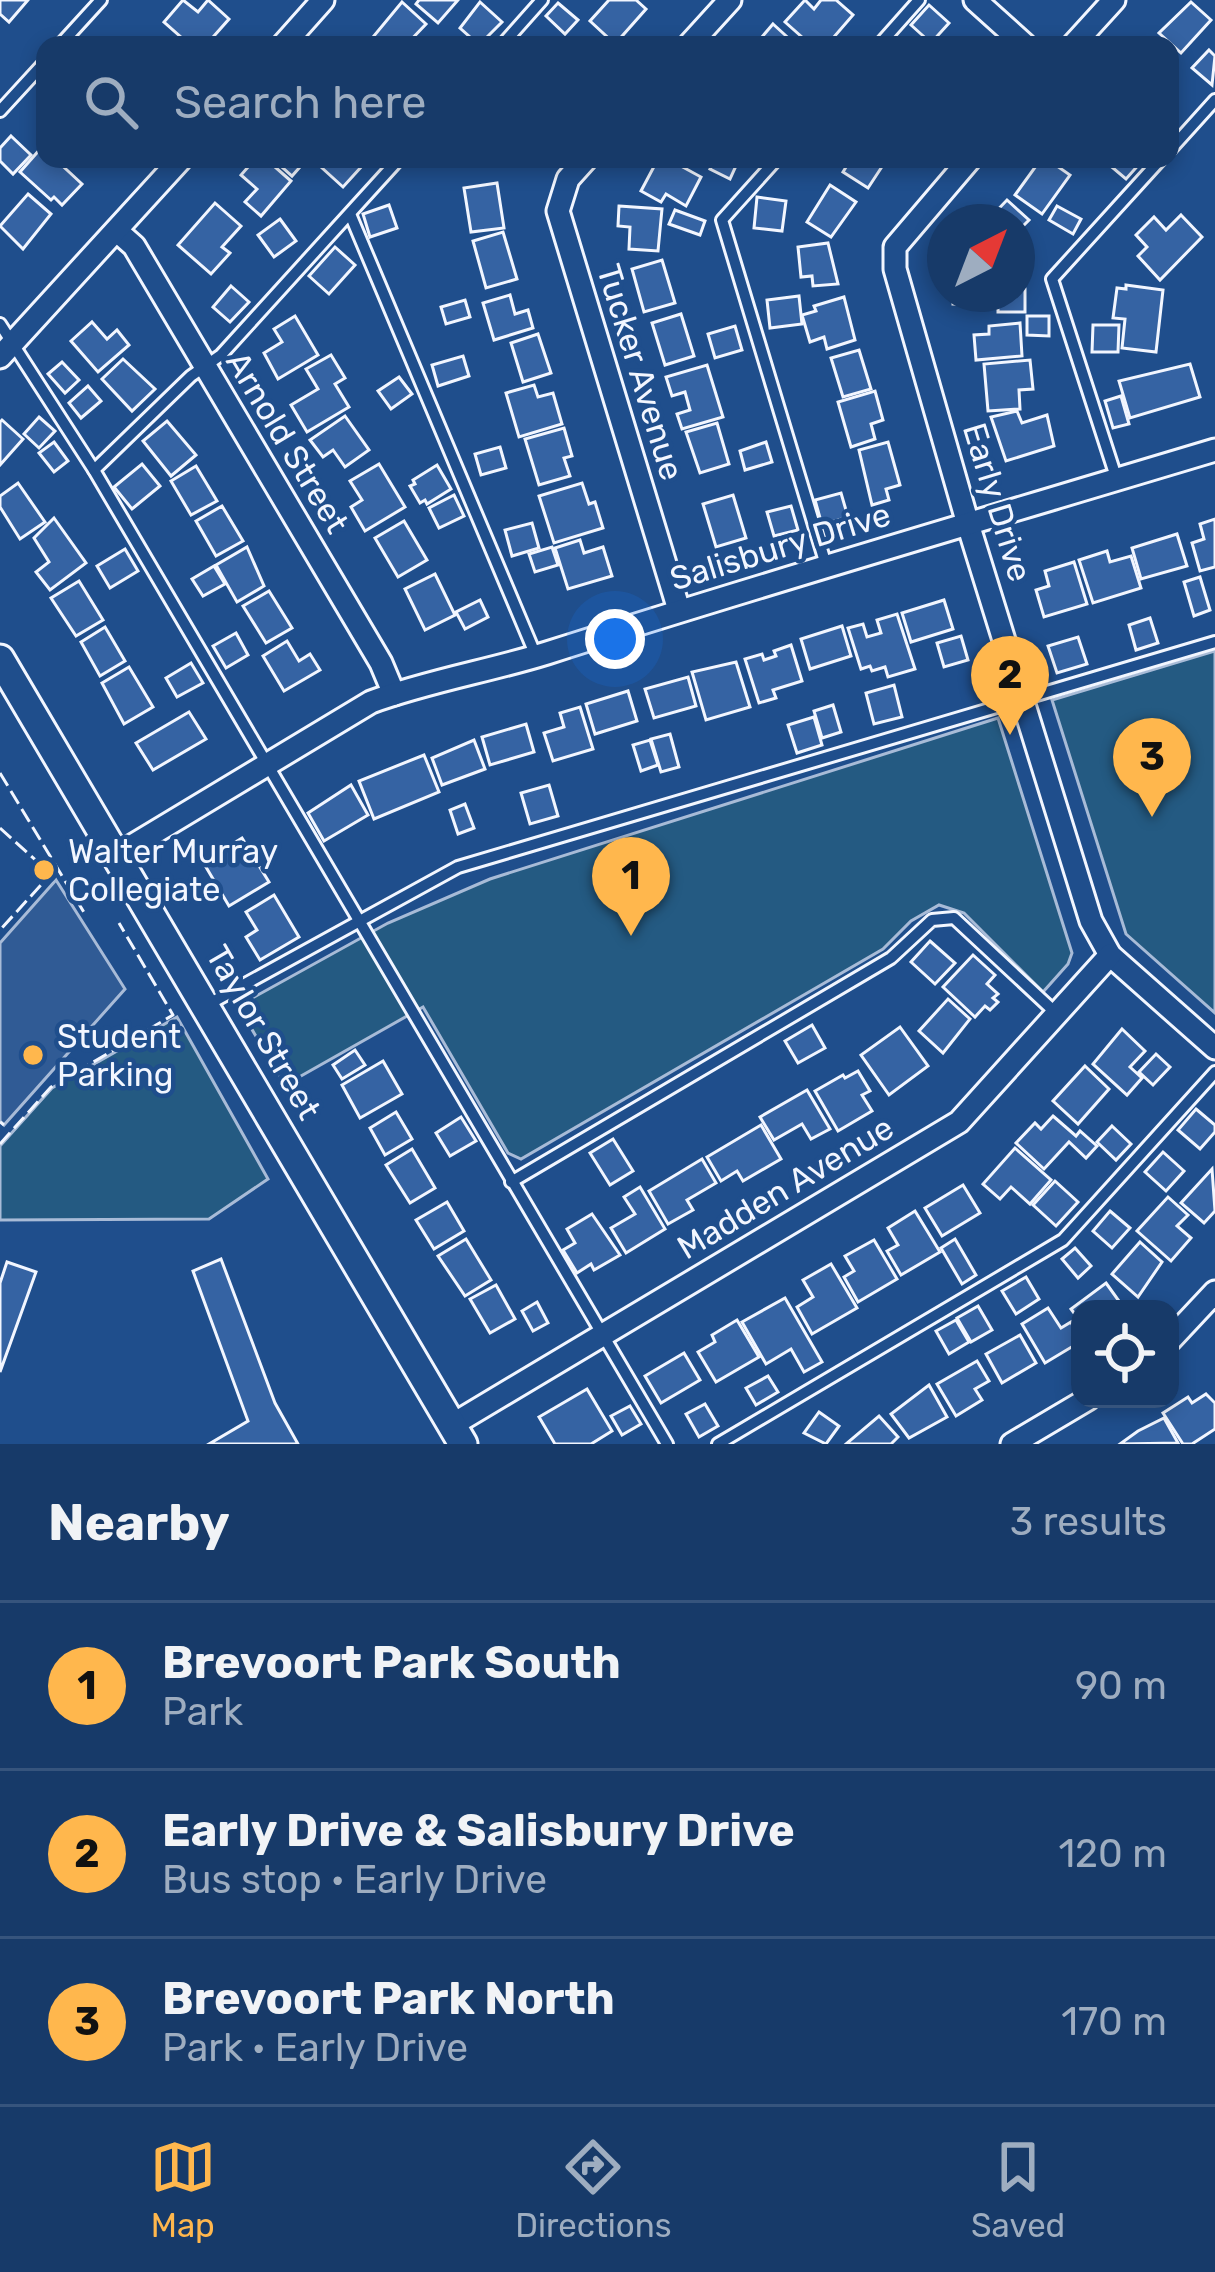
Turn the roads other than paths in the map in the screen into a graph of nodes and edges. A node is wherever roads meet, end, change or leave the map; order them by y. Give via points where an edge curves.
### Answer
1 (101, 0) edge
2 (323, 0) edge
3 (542, 0) edge
4 (730, 0) edge
5 (919, 0) edge
6 (975, 0) edge
7 (1114, 0) edge
8 (68, 36) edge
9 (291, 36) edge
10 (510, 36) edge
11 (697, 36) edge
12 (887, 36) edge
13 (1015, 36) edge
14 (1081, 36) edge
15 (36, 72) edge
16 (1215, 100) edge
17 (0, 111) edge
18 (1179, 139) edge
19 (173, 168) edge
20 (391, 168) edge
21 (578, 168) edge
22 (769, 168) edge
23 (962, 168) edge
24 (1153, 168) edge
25 (350, 214) junction
26 (117, 231) junction
27 (4, 342) edge
28 (203, 366) junction
29 (1215, 450) edge
30 (94, 470) junction
31 (1117, 480) junction
32 (968, 524) junction
33 (826, 565) junction
34 (680, 610) junction
35 (1215, 642) edge
36 (536, 656) junction
37 (0, 659) edge
38 (394, 694) junction
39 (1024, 700) junction
40 (267, 763) junction
41 (117, 855) junction
42 (361, 921) junction
43 (1110, 955) junction
44 (207, 1005) junction
45 (1057, 1014) junction
46 (1215, 1048) edge
47 (1215, 1072) edge
48 (511, 1182) junction
49 (1215, 1292) edge
50 (1179, 1330) edge
51 (603, 1333) junction
52 (1073, 1408) edge
53 (457, 1435) edge
54 (667, 1444) edge
55 (718, 1444) edge
56 (1012, 1444) edge

1 - 8 lane
2 - 9 street
3 - 10 lane
4 - 11 street
5 - 12 lane
6 - 13 street
7 - 14 street
15 - 17 lane
16 - 18 lane
19 - 26 street
20 - 25 lane
21 - 34 street, Tucker Avenue via 558,211
22 - 33 lane via 722,220
23 - 32 street, Early Drive via 895,247 895,269
24 - 31 lane via 1052,279
25 - 28 lane
25 - 36 lane
26 - 27 street
26 - 28 street, Arnold Street via 134,246
27 - 30 lane
28 - 30 lane
28 - 38 street, Arnold Street
29 - 31 street, Salisbury Drive
30 - 40 lane
31 - 32 street, Salisbury Drive
32 - 33 street, Salisbury Drive
32 - 39 street, Early Drive
33 - 34 street, Salisbury Drive
34 - 36 street, Salisbury Drive
35 - 39 lane
36 - 38 street, Salisbury Drive
37 - 41 main road, Taylor Street
38 - 40 street, Salisbury Drive
39 - 42 lane via 458,867
39 - 43 street, Early Drive via 1091,921
40 - 41 street, Salisbury Drive
40 - 42 lane
41 - 44 main road, Taylor Street
42 - 44 lane
42 - 48 lane
43 - 45 street, Madden Avenue
43 - 46 street, Early Drive
44 - 53 main road, Taylor Street
45 - 48 lane via 954,918 932,920 891,958
45 - 51 street, Madden Avenue via 959,1122
47 - 55 lane via 1063,1240
48 - 51 lane
49 - 50 street
51 - 53 street, Madden Avenue
51 - 54 lane
52 - 56 street

